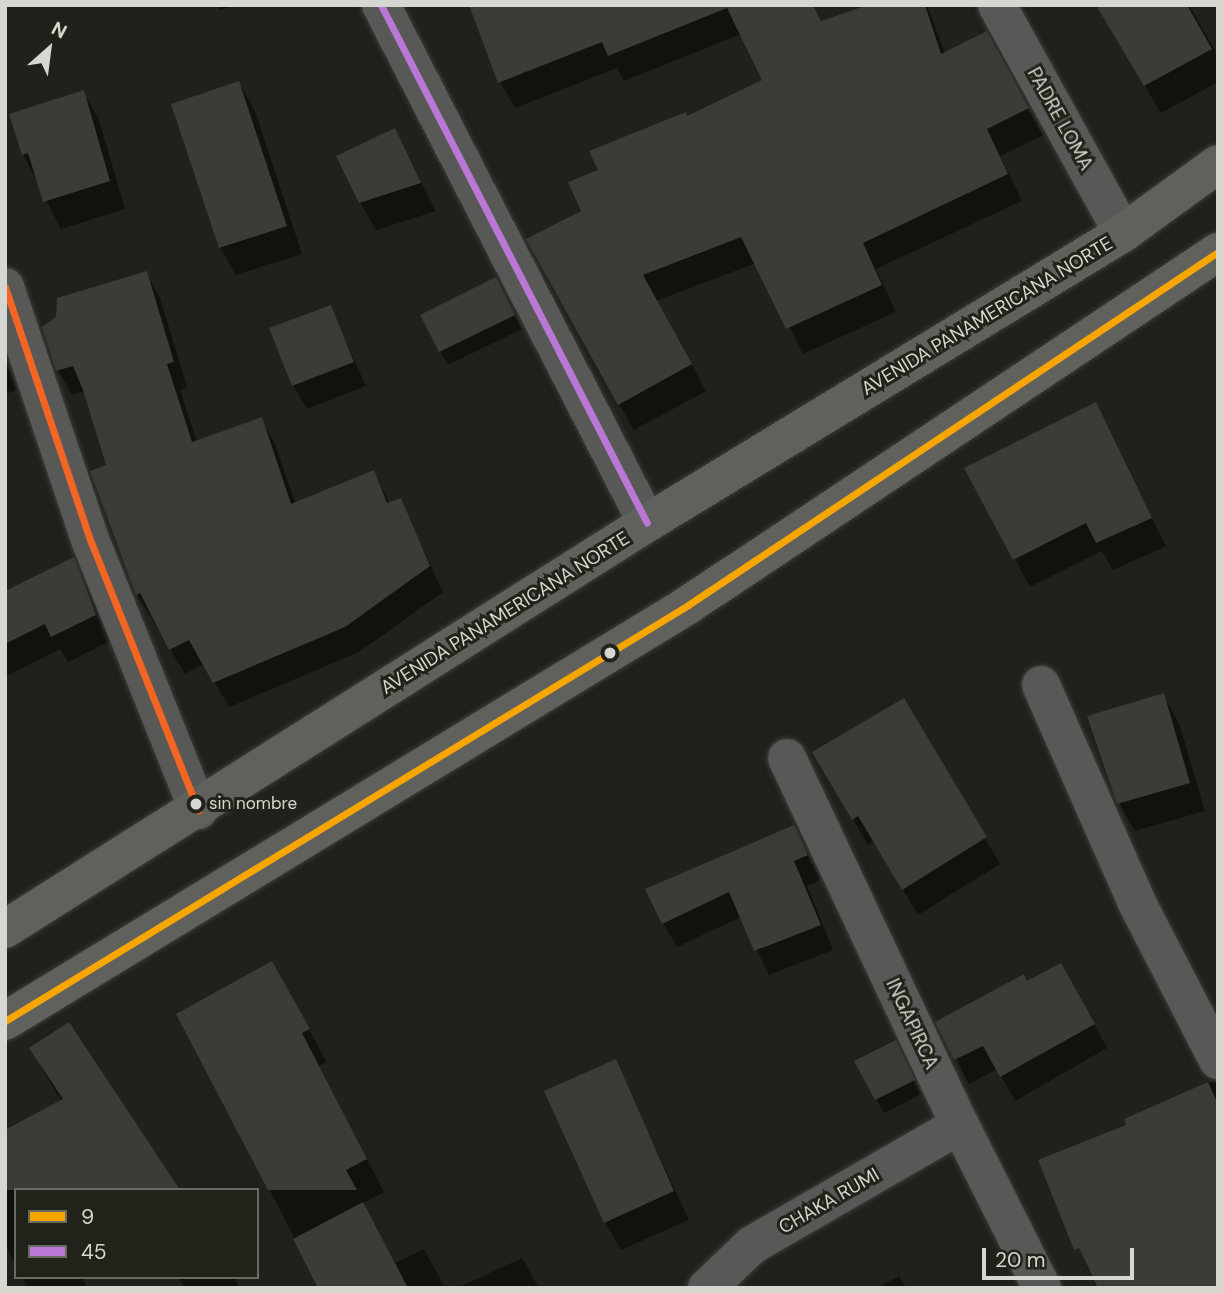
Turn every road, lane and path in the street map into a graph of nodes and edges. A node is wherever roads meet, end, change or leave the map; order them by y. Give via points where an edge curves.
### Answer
1 (381, 5) edge
2 (997, 5) edge
3 (1218, 164) edge
4 (1123, 233) junction
5 (1218, 252) edge
6 (5, 287) edge
7 (647, 523) junction
8 (1041, 685) dead end
9 (787, 758) dead end
10 (198, 810) junction
11 (5, 929) edge
12 (5, 1021) edge
13 (1218, 1060) edge
14 (960, 1125) junction
15 (707, 1288) edge
16 (1042, 1288) edge

1 - 7 street
2 - 4 street, PADRE LOMA
3 - 4 highway, AVENIDA PANAMERICANA NORTE
4 - 7 highway, AVENIDA PANAMERICANA NORTE
5 - 12 highway via 688,605
6 - 10 street via 91,542
7 - 10 highway, AVENIDA PANAMERICANA NORTE
8 - 13 street via 1137,903
9 - 14 street, INGAPIRCA
10 - 11 highway, AVENIDA PANAMERICANA NORTE
14 - 15 street, CHAKA RUMI via 752,1245
14 - 16 street, INGAPIRCA

